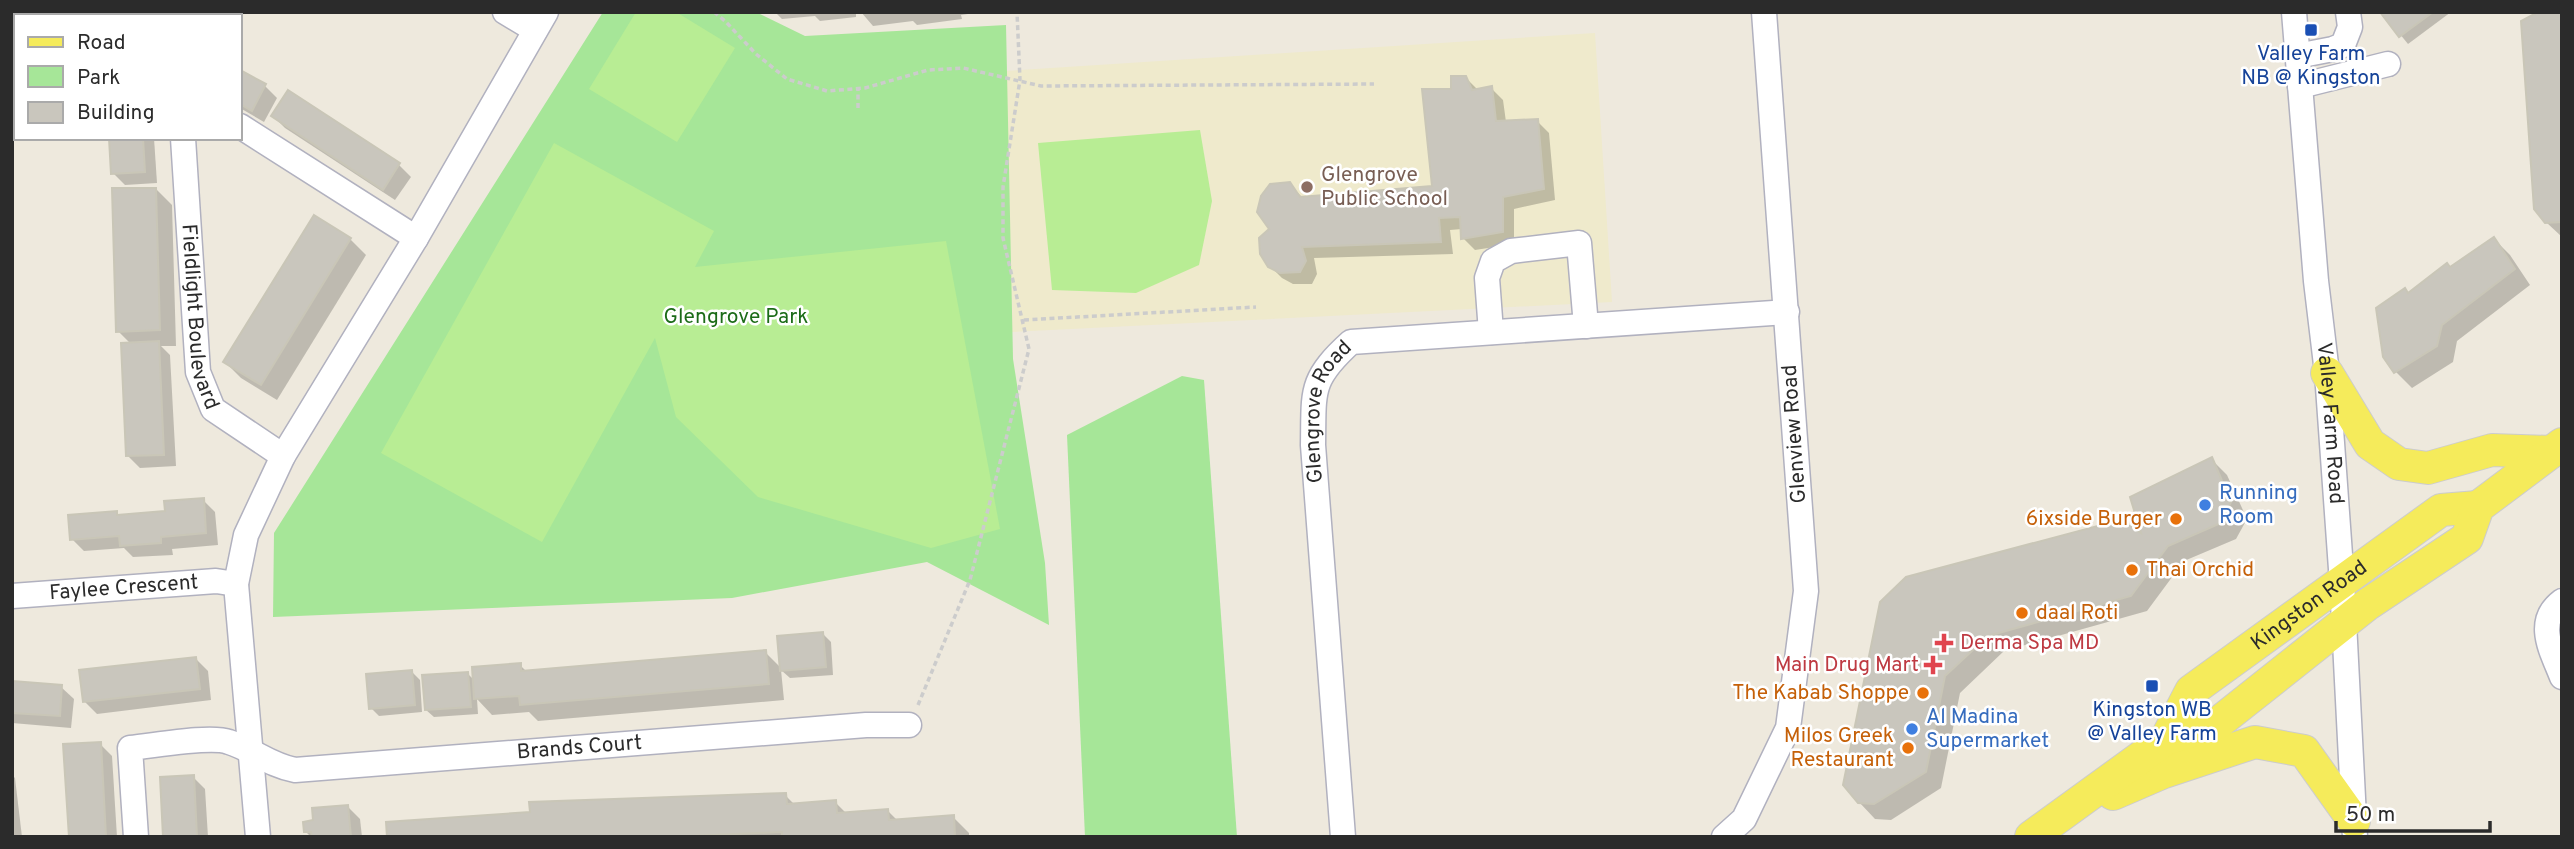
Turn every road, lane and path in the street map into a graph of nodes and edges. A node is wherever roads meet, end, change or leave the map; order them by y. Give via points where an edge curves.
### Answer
1 (505, 12) edge
2 (714, 12) edge
3 (1017, 12) edge
4 (1764, 12) edge
5 (2294, 12) edge
6 (2348, 12) edge
7 (540, 21) edge
8 (2297, 56) junction
9 (2388, 64) dead end
10 (1020, 80) junction
11 (1374, 83) dead end
12 (2300, 86) junction
13 (858, 89) junction
14 (858, 108) dead end
15 (242, 127) edge
16 (183, 140) edge
17 (416, 238) junction
18 (1256, 307) dead end
19 (1787, 312) junction
20 (1024, 320) junction
21 (1586, 326) junction
22 (1491, 332) junction
23 (2327, 373) junction
24 (2556, 448) edge
25 (283, 456) junction
26 (2478, 507) junction
27 (2342, 583) junction
28 (236, 584) junction
29 (12, 596) edge
30 (2562, 601) edge
31 (2343, 622) junction
32 (2562, 677) edge
33 (909, 725) joint
34 (2166, 739) junction
35 (252, 752) junction
36 (2057, 819) junction
37 (2355, 829) edge
38 (136, 837) edge
39 (258, 837) edge
40 (1343, 837) edge
41 (1724, 837) edge
42 (2031, 837) edge

1 - 7 street
2 - 13 path via 787,79 827,91
3 - 10 path
4 - 19 street, Glenview Road
5 - 8 street, Valley Farm Road
6 - 8 street via 2350,27 2343,45
7 - 17 street
8 - 12 street, Valley Farm Road
9 - 12 street
10 - 11 path via 1041,86
10 - 13 path via 963,68 928,70
10 - 20 path via 1003,187 1003,238
12 - 23 street, Valley Farm Road
13 - 14 path
15 - 17 street
16 - 25 street, Fieldlight Boulevard via 198,372 213,409
17 - 25 street
18 - 20 path
19 - 21 street, Glengrove Road
19 - 41 street, Glenview Road via 1805,591 1787,728 1744,819
20 - 33 path via 1029,349 970,580
21 - 22 street, Glengrove Road
21 - 22 street via 1579,243 1511,251 1493,261 1487,278
22 - 40 street, Glengrove Road via 1351,342 1328,364 1314,391 1313,445
23 - 24 main road via 2370,444 2399,464 2428,468 2491,450
23 - 27 street, Valley Farm Road
24 - 26 main road
25 - 28 street via 246,535
26 - 27 main road, Kingston Road via 2441,510
26 - 31 main road, Kingston Road via 2467,538
27 - 31 street, Valley Farm Road
27 - 34 main road, Kingston Road via 2191,691
28 - 29 street, Faylee Crescent via 216,581
28 - 35 street
30 - 32 street via 2551,612 2546,630
31 - 34 main road, Kingston Road via 2218,723
31 - 37 street, Valley Farm Road
33 - 35 street, Brands Court via 295,770 276,766
34 - 36 main road, Kingston Road
35 - 38 street via 226,740 130,748
35 - 39 street
36 - 37 main road via 2164,772 2255,743 2304,751
36 - 42 main road, Kingston Road

